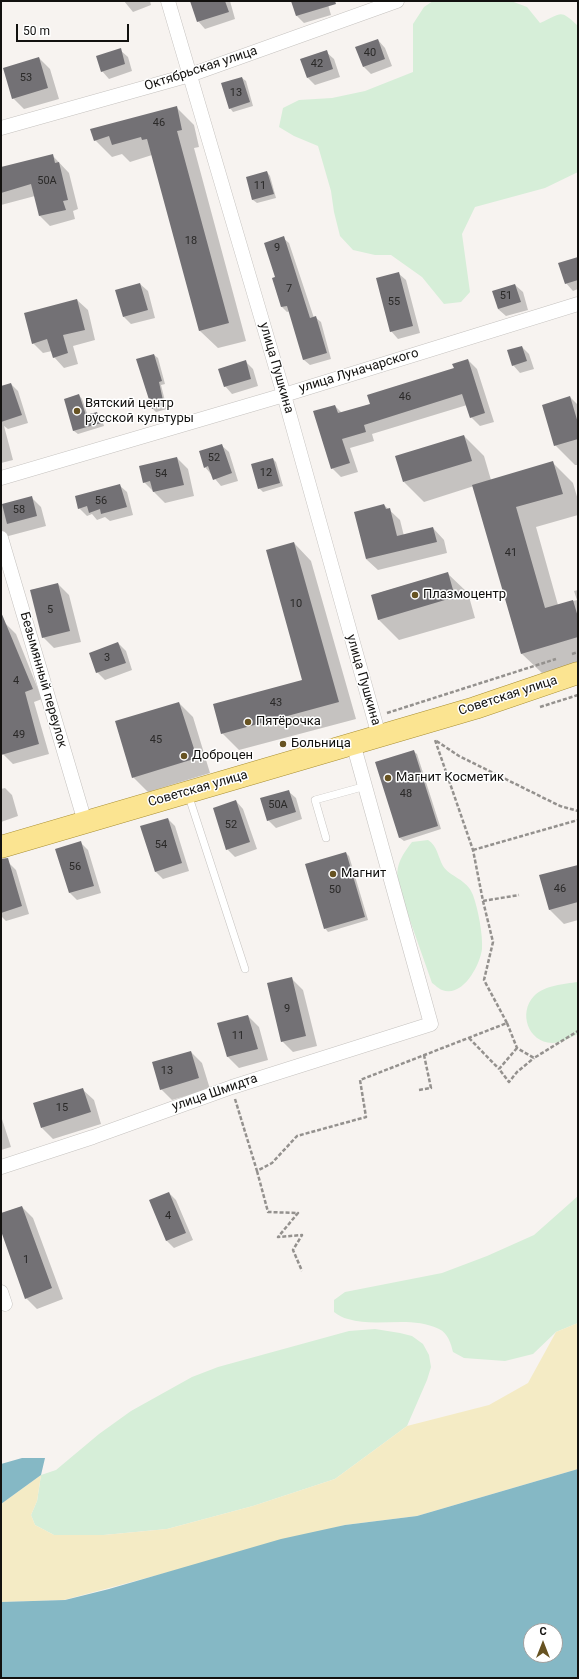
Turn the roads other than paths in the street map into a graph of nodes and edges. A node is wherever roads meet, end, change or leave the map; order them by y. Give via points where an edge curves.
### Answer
1 (168, 1) edge
2 (398, 1) edge
3 (190, 75) junction
4 (1, 128) edge
5 (578, 304) edge
6 (284, 394) junction
7 (1, 478) edge
8 (1, 538) edge
9 (578, 674) edge
10 (379, 736) junction
11 (353, 743) junction
12 (366, 786) junction
13 (187, 792) junction
14 (85, 822) junction
15 (326, 838) dead end
16 (1, 847) edge
17 (245, 969) dead end
18 (1, 1167) edge

1 - 3 street, улица Пушкина
2 - 3 street, Октябрьская улица
3 - 4 street, Октябрьская улица
3 - 6 street, улица Пушкина
5 - 6 street, улица Луначарского
6 - 7 street, улица Луначарского
6 - 10 street, улица Пушкина
8 - 14 street, Безымянный переулок
9 - 10 main road, Советская улица
10 - 11 main road, Советская улица
11 - 12 street
11 - 13 main road, Советская улица
12 - 15 lane via 315,800
12 - 18 street, улица Шмидта via 431,1024 232,1087
13 - 14 main road, Советская улица
13 - 17 lane
14 - 16 main road, Советская улица

